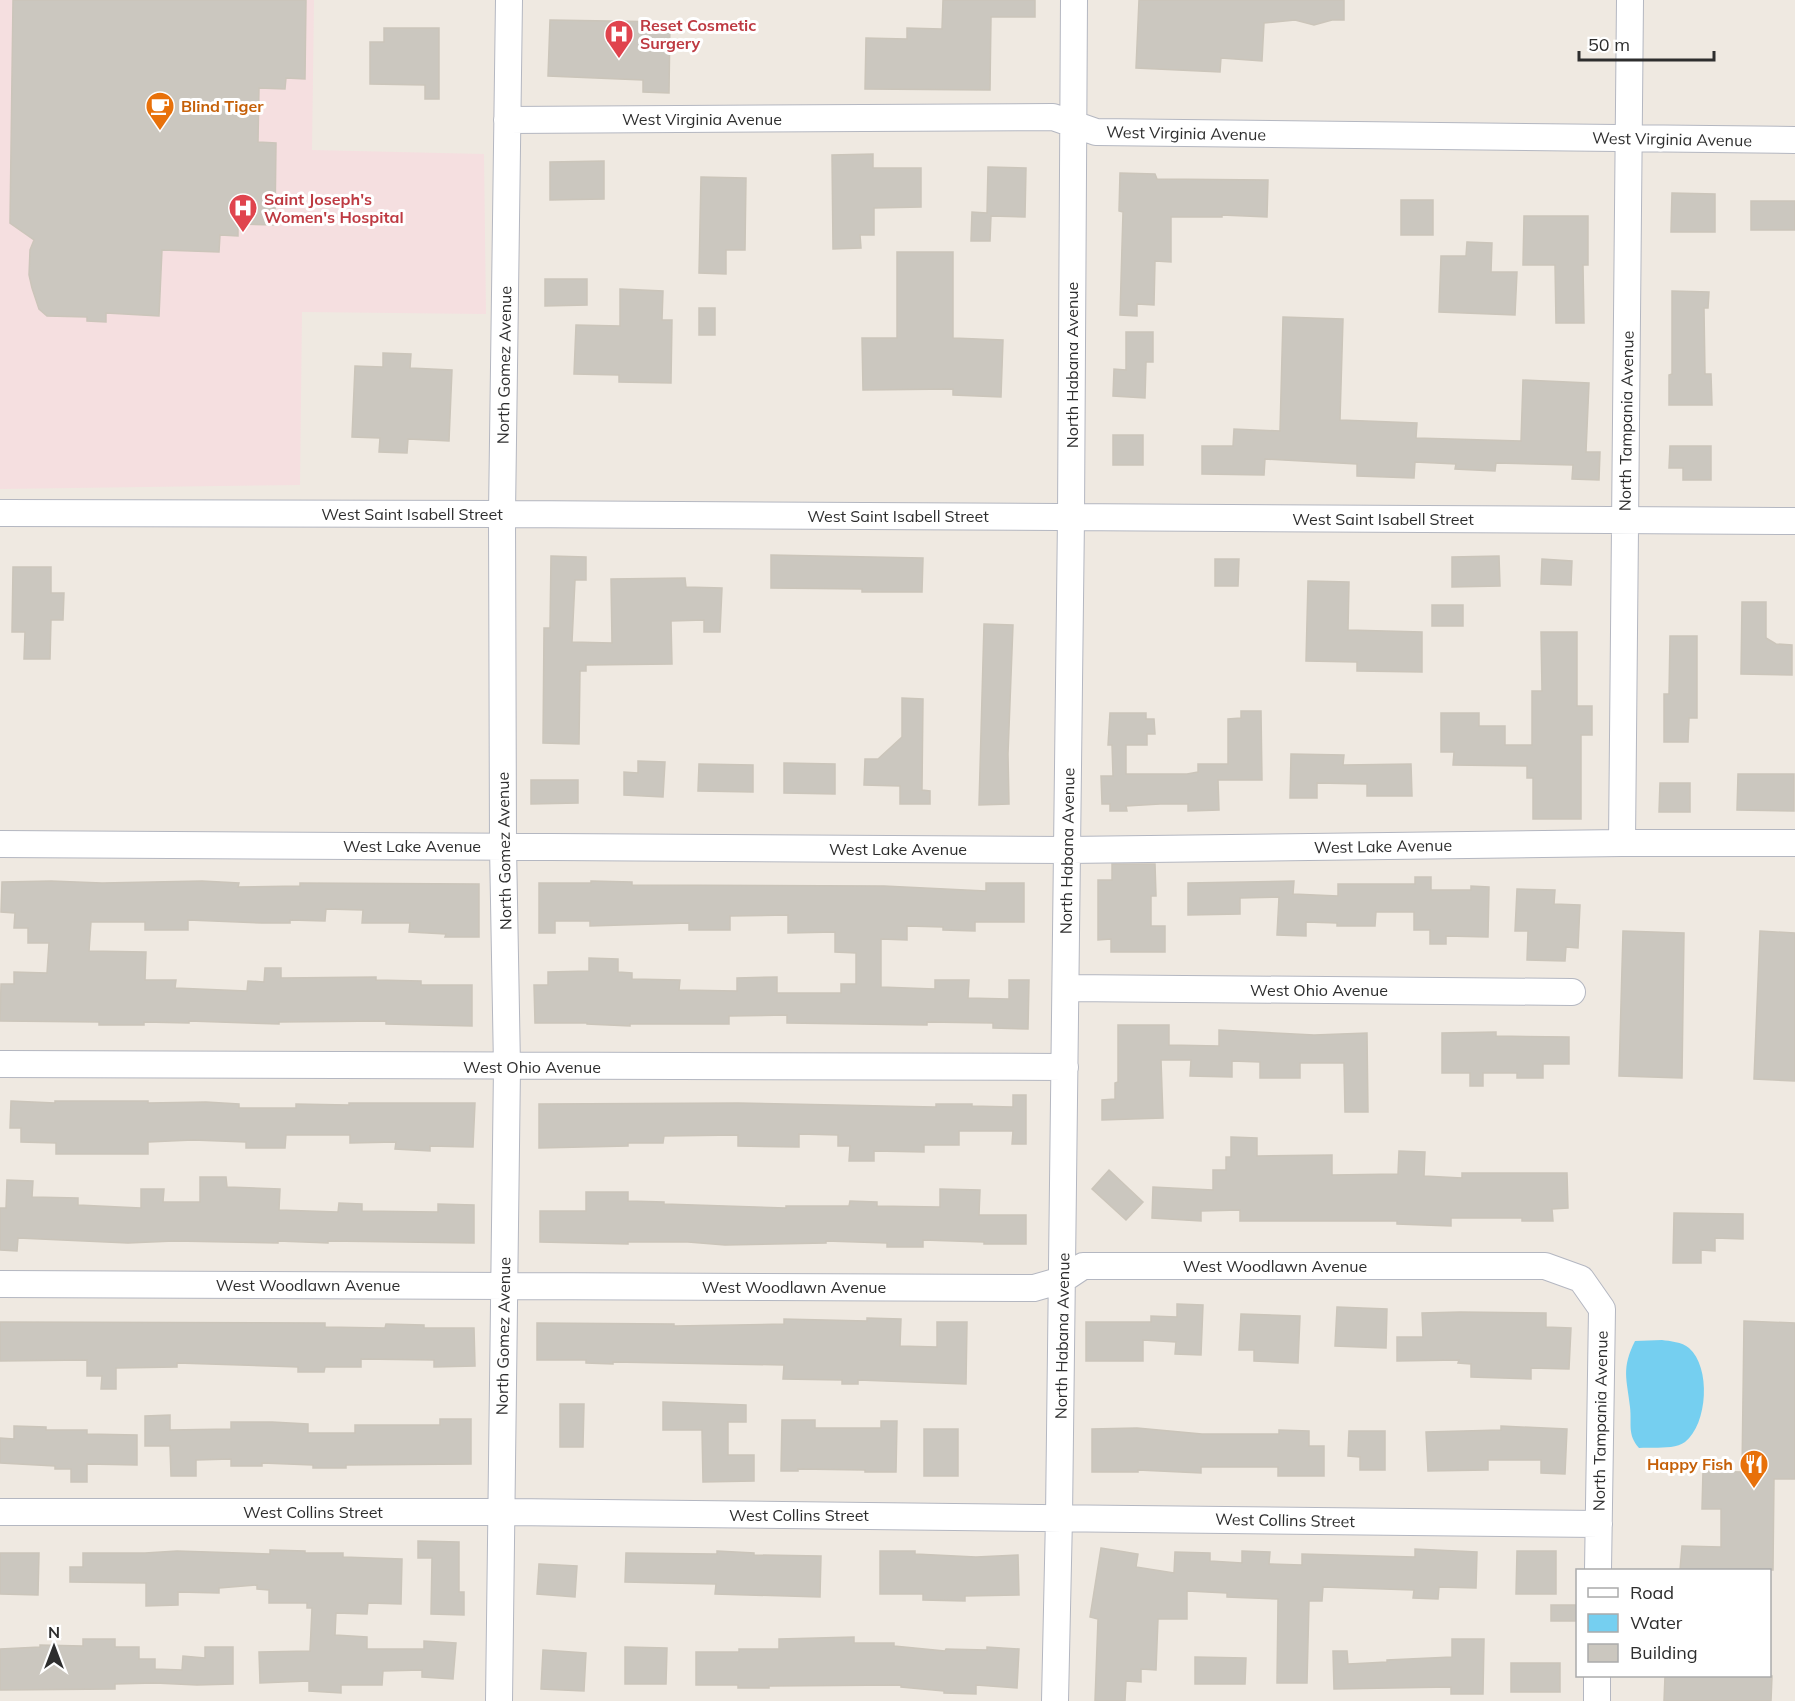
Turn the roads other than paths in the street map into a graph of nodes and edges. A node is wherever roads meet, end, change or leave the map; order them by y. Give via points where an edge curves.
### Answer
1 (509, 0) edge
2 (1074, 0) edge
3 (1630, 0) edge
4 (507, 120) junction
5 (1074, 124) junction
6 (1629, 138) junction
7 (1795, 140) edge
8 (0, 513) edge
9 (502, 513) junction
10 (1071, 517) junction
11 (1624, 520) junction
12 (1795, 521) edge
13 (1622, 843) junction
14 (1795, 843) edge
15 (0, 844) edge
16 (503, 846) junction
17 (1067, 850) junction
18 (1066, 988) junction
19 (1572, 992) dead end
20 (0, 1064) edge
21 (507, 1067) junction
22 (1065, 1067) junction
23 (1581, 1279) joint
24 (1062, 1280) junction
25 (0, 1284) edge
26 (504, 1286) junction
27 (0, 1512) edge
28 (501, 1512) junction
29 (1059, 1517) junction
30 (1599, 1524) junction
31 (1598, 1569) edge
32 (1597, 1677) edge
33 (499, 1701) edge
34 (1055, 1701) edge
35 (1597, 1701) edge

1 - 4 street, North Gomez Avenue
2 - 5 street, North Habana Avenue
3 - 6 street, North Tampania Avenue
4 - 5 street, West Virginia Avenue via 1053,117
4 - 9 street, North Gomez Avenue
5 - 6 street, West Virginia Avenue via 1096,132
5 - 10 street, North Habana Avenue
6 - 7 street, West Virginia Avenue
6 - 11 street, North Tampania Avenue
8 - 9 street, West Saint Isabell Street
9 - 10 street, West Saint Isabell Street
9 - 16 street, North Gomez Avenue
10 - 11 street, West Saint Isabell Street
10 - 17 street, North Habana Avenue
11 - 12 street, West Saint Isabell Street
11 - 13 street, North Tampania Avenue
13 - 14 street, West Lake Avenue
13 - 17 street, West Lake Avenue
15 - 16 street, West Lake Avenue
16 - 17 street, West Lake Avenue
16 - 21 street, North Gomez Avenue
17 - 18 street, North Habana Avenue
18 - 19 street, West Ohio Avenue
18 - 22 street, North Habana Avenue
20 - 21 street, West Ohio Avenue
21 - 22 street, West Ohio Avenue
21 - 26 street, North Gomez Avenue
22 - 24 street, North Habana Avenue
23 - 24 street, West Woodlawn Avenue via 1545,1266 1083,1266
23 - 30 street, North Tampania Avenue via 1602,1309
24 - 26 street, West Woodlawn Avenue via 1034,1288
24 - 29 street, North Habana Avenue
25 - 26 street, West Woodlawn Avenue
26 - 28 street, North Gomez Avenue
27 - 28 street, West Collins Street
28 - 29 street, West Collins Street
28 - 33 street, North Gomez Avenue
29 - 30 street, West Collins Street
29 - 34 street, North Habana Avenue
30 - 31 street, North Tampania Avenue
32 - 35 street

